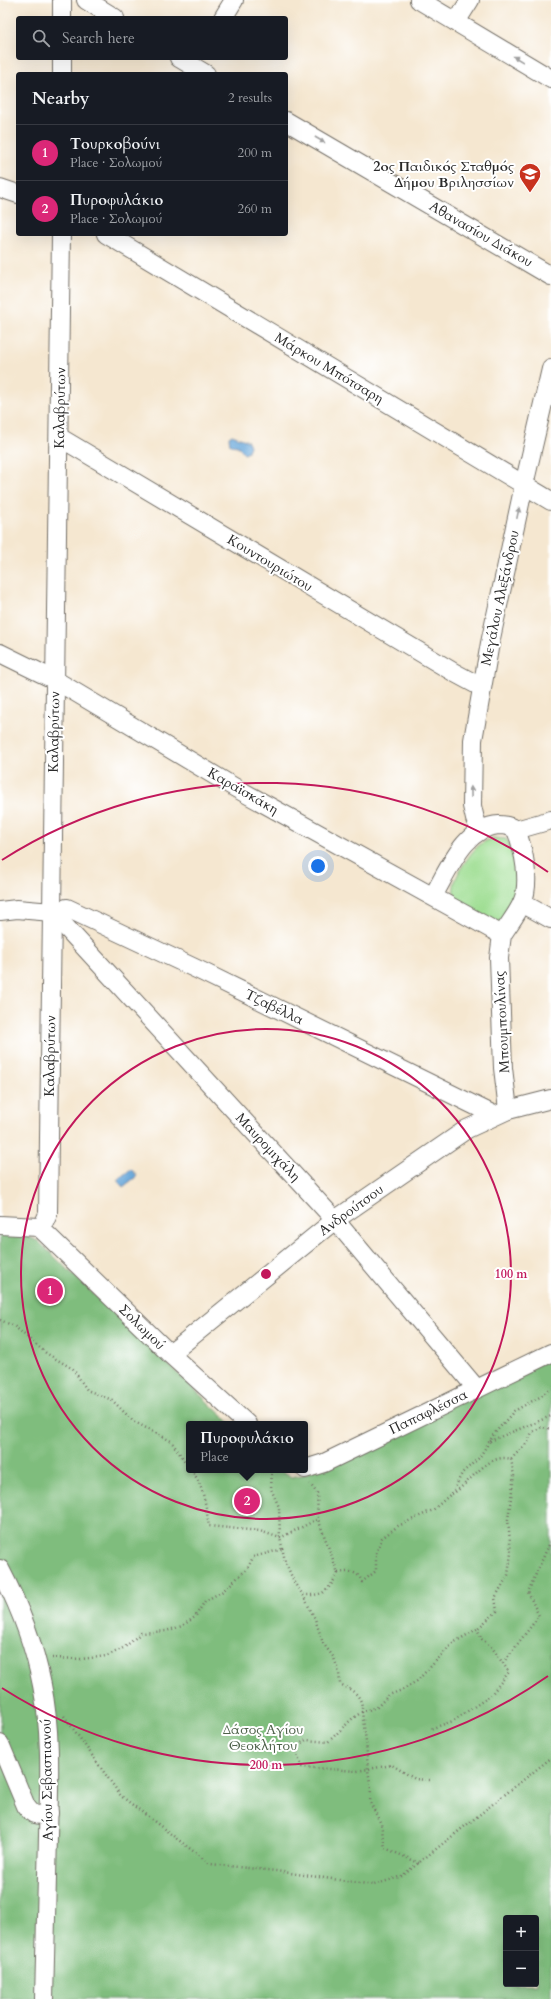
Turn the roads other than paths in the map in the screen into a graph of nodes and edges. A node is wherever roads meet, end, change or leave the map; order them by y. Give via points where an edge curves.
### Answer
1 (62, 0) edge
2 (86, 0) edge
3 (234, 0) edge
4 (419, 0) edge
5 (470, 0) edge
6 (62, 16) edge
7 (112, 16) edge
8 (224, 16) edge
9 (456, 22) junction
10 (62, 60) edge
11 (62, 72) edge
12 (551, 79) edge
13 (288, 122) edge
14 (0, 188) edge
15 (16, 193) edge
16 (61, 236) edge
17 (109, 236) edge
18 (551, 276) edge
19 (551, 369) edge
20 (59, 437) junction
21 (524, 485) junction
22 (551, 501) edge
23 (0, 653) edge
24 (55, 680) junction
25 (482, 687) junction
26 (551, 820) edge
27 (480, 830) junction
28 (516, 830) junction
29 (433, 896) junction
30 (522, 903) junction
31 (0, 911) edge
32 (52, 912) junction
33 (551, 919) edge
34 (502, 935) junction
35 (551, 1099) edge
36 (501, 1113) junction
37 (335, 1220) junction
38 (0, 1225) edge
39 (39, 1226) junction
40 (551, 1353) edge
41 (170, 1354) junction
42 (476, 1388) junction
43 (244, 1421) edge
44 (306, 1475) edge
45 (0, 1569) edge
46 (0, 1744) edge
47 (49, 1813) junction
48 (44, 1999) edge

1 - 6 street
2 - 7 street
3 - 8 street
4 - 9 street
5 - 9 street
12 -> 9 street
10 - 11 street
13 -> 18 street, Αθανασίου Διάκου
14 - 15 street
16 - 20 street, Καλαβρύτων
17 - 21 street, Μάρκου Μπότσαρη
19 - 21 street, Μεγάλου Αλεξάνδρου
20 - 24 street, Καλαβρύτων
20 - 25 street, Κουντουριώτου via 455,674
21 - 22 street, Μάρκου Μπότσαρη
25 -> 21 street, Μεγάλου Αλεξάνδρου
23 - 24 street, Καραϊσκάκη
24 - 29 street, Καραϊσκάκη via 234,787
24 - 32 street, Καλαβρύτων
27 -> 25 street, Μεγάλου Αλεξάνδρου via 472,806 471,786 473,740
26 - 28 street
27 - 28 street via 503,825
27 - 29 street via 465,843
28 - 30 street via 524,856 525,885
29 - 34 street, Καραϊσκάκη
30 - 33 street
30 - 34 street
31 - 32 street, Τζαβέλλα via 18,908
32 - 36 street, Τζαβέλλα via 67,908
32 - 37 street, Μαυρομιχάλη
32 - 39 street, Καλαβρύτων via 48,1214 44,1223
34 - 36 street, Μπουμπουλίνας via 499,958 503,1068
35 - 36 street, Ανδρούτσου
36 - 37 street, Ανδρούτσου via 467,1129
37 - 41 street, Ανδρούτσου
37 - 42 street, Μαυρομιχάλη
38 - 39 street
39 - 41 street, Σολωμού
40 - 42 street, Παπαφλέσσα
41 - 43 street, Σολωμού
42 - 44 street, Παπαφλέσσα via 324,1463
45 - 47 street, Αγίου Σεβαστιανού via 19,1610 36,1663 46,1712
46 - 47 street via 26,1806 35,1815
47 - 48 street, Αγίου Σεβαστιανού

